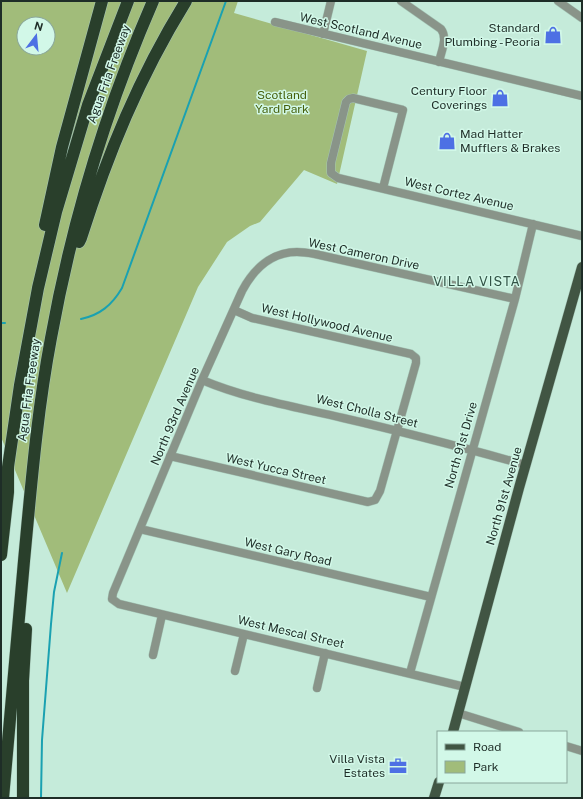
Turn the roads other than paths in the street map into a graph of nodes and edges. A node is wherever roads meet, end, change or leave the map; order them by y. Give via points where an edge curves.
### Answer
1 (102, 1) edge
2 (128, 1) edge
3 (153, 1) edge
4 (186, 1) edge
5 (331, 1) edge
6 (400, 1) edge
7 (558, 1) edge
8 (582, 18) edge
9 (275, 22) dead end
10 (322, 34) junction
11 (439, 62) junction
12 (582, 96) edge
13 (383, 188) junction
14 (533, 224) junction
15 (582, 236) edge
16 (278, 255) joint
17 (46, 258) junction
18 (67, 262) junction
19 (582, 267) edge
20 (515, 299) junction
21 (234, 310) junction
22 (202, 380) junction
23 (396, 430) junction
24 (471, 451) junction
25 (170, 456) junction
26 (526, 466) junction
27 (8, 467) junction
28 (33, 470) junction
29 (1, 491) edge
30 (140, 529) junction
31 (1, 555) edge
32 (431, 597) junction
33 (112, 600) joint
34 (162, 614) junction
35 (244, 634) junction
36 (325, 653) junction
37 (153, 655) dead end
38 (235, 671) dead end
39 (410, 673) junction
40 (465, 687) junction
41 (317, 688) dead end
42 (458, 713) junction
43 (452, 731) edge
44 (516, 731) edge
45 (567, 746) edge
46 (582, 751) edge
47 (439, 783) edge
48 (3, 798) edge
49 (23, 798) edge
50 (434, 798) edge

1 - 17 highway via 62,147 44,229
2 - 17 highway, Agua Fria Freeway via 88,105 58,205
3 - 18 highway, Agua Fria Freeway via 106,125
4 - 18 highway via 154,55 124,118 81,238
5 - 10 street
6 - 11 street via 444,33
7 - 8 street
9 - 10 street, West Scotland Avenue
10 - 11 street, West Scotland Avenue
11 - 12 street, West Scotland Avenue
13 - 13 street, West Cortez Avenue via 404,110 349,98 331,163 331,173 338,178
13 - 14 street, West Cortez Avenue
14 - 15 street, West Cortez Avenue
14 - 20 street, North 91st Drive
16 - 20 street, West Cameron Drive via 296,252 315,254
16 - 21 street, North 93rd Avenue via 263,262 248,280
17 - 27 highway, Agua Fria Freeway via 25,356
18 - 28 highway, Agua Fria Freeway via 46,370
19 - 26 main road, North 91st Avenue
20 - 24 street, North 91st Drive
21 - 22 street, North 93rd Avenue
21 - 23 street, West Hollywood Avenue via 252,318 411,354 416,358 416,363
22 - 23 street, West Cholla Street via 247,395
22 - 25 street, North 93rd Avenue
23 - 24 street, West Cholla Street
23 - 25 street, West Yucca Street via 380,491 375,500 368,502
24 - 26 street, West Cholla Street
24 - 32 street, North 91st Drive
25 - 30 street, North 93rd Avenue
26 - 40 main road, North 91st Avenue
27 - 29 highway
27 - 31 highway, Agua Fria Freeway
28 - 48 highway, Agua Fria Freeway
28 - 49 highway via 37,496 23,682
30 - 32 street, West Gary Road
30 - 33 street, North 93rd Avenue
32 - 39 street, North 91st Drive
33 - 34 street, West Mescal Street
34 - 35 street, West Mescal Street
34 - 37 street
35 - 36 street, West Mescal Street
35 - 38 street
36 - 39 street, West Mescal Street
36 - 41 street
39 - 40 street, West Mescal Street
40 - 42 main road, North 91st Avenue
42 - 43 main road, North 91st Avenue
42 - 44 street
45 - 46 street
47 - 50 main road

